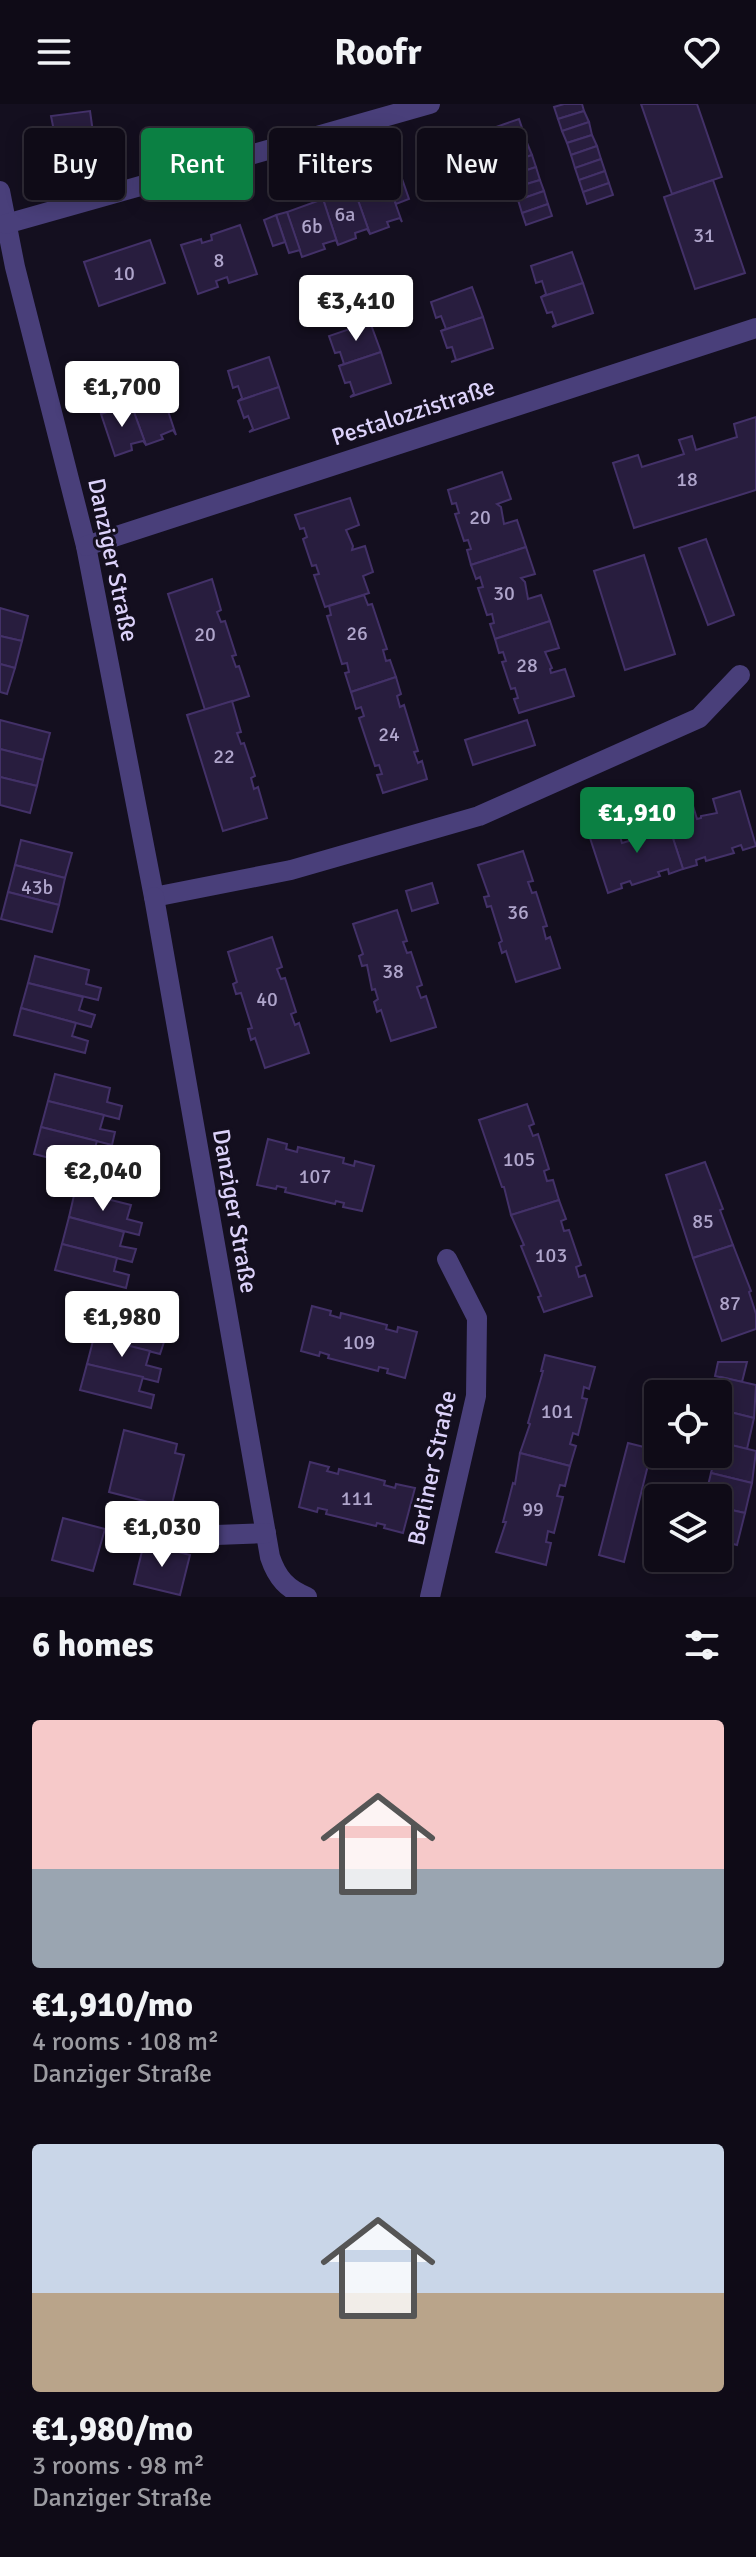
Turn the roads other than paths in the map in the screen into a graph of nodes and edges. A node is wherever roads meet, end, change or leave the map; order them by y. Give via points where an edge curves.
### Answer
1 (430, 104) edge
2 (0, 191) edge
3 (6, 224) junction
4 (756, 328) edge
5 (86, 546) junction
6 (740, 675) dead end
7 (154, 897) junction
8 (447, 1259) dead end
9 (125, 1514) dead end
10 (266, 1533) junction
11 (307, 1597) edge
12 (430, 1597) edge

1 - 3 street
2 - 3 street, Danziger Straße
3 - 5 street, Danziger Straße
4 - 5 street, Pestalozzistraße
5 - 7 street, Danziger Straße
6 - 7 street via 699,718 479,816 291,870
7 - 10 street, Danziger Straße
8 - 12 street, Berliner Straße via 477,1318 476,1396
9 - 10 street via 216,1535
10 - 11 street, Danziger Straße via 276,1573 290,1589

